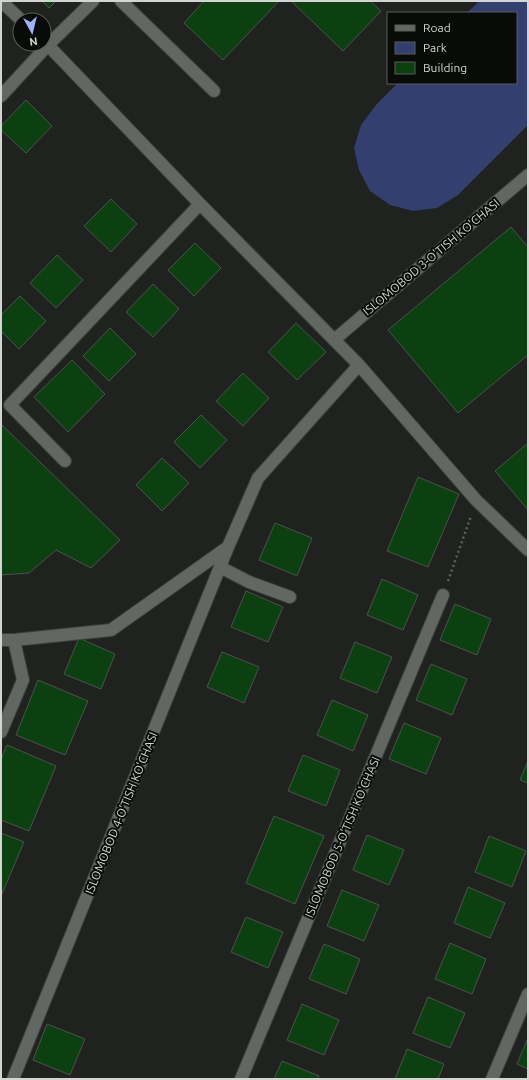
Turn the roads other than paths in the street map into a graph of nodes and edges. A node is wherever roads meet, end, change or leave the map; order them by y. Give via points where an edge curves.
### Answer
1 (1, 1) edge
2 (93, 1) edge
3 (122, 1) edge
4 (13, 12) edge
5 (52, 38) edge
6 (52, 49) edge
7 (38, 52) edge
8 (214, 91) dead end
9 (1, 96) edge
10 (528, 175) edge
11 (200, 204) junction
12 (334, 340) junction
13 (359, 365) junction
14 (65, 461) dead end
15 (228, 546) junction
16 (528, 550) edge
17 (220, 567) junction
18 (443, 595) road end
19 (290, 597) dead end
20 (1, 640) edge
21 (14, 640) junction
22 (1, 732) edge
23 (528, 994) edge
24 (13, 1079) edge
25 (241, 1079) edge
26 (492, 1079) edge

1 - 4 street
2 - 5 street
3 - 8 street
6 - 11 street
7 - 9 street
10 - 12 street, ISLOMOBOD 3-O'TISH KO'CHASI
11 - 12 street
11 - 14 street via 10,405
12 - 13 street
13 - 15 street, ISLOMOBOD 4-O'TISH KO'CHASI via 258,478
13 - 16 street via 476,500
15 - 17 street, ISLOMOBOD 4-O'TISH KO'CHASI
15 - 21 street via 111,630
17 - 19 street
17 - 24 street, ISLOMOBOD 4-O'TISH KO'CHASI
18 - 25 street, ISLOMOBOD 5-O'TISH KO'CHASI
20 - 21 street
21 - 22 street via 23,680
23 - 26 street

